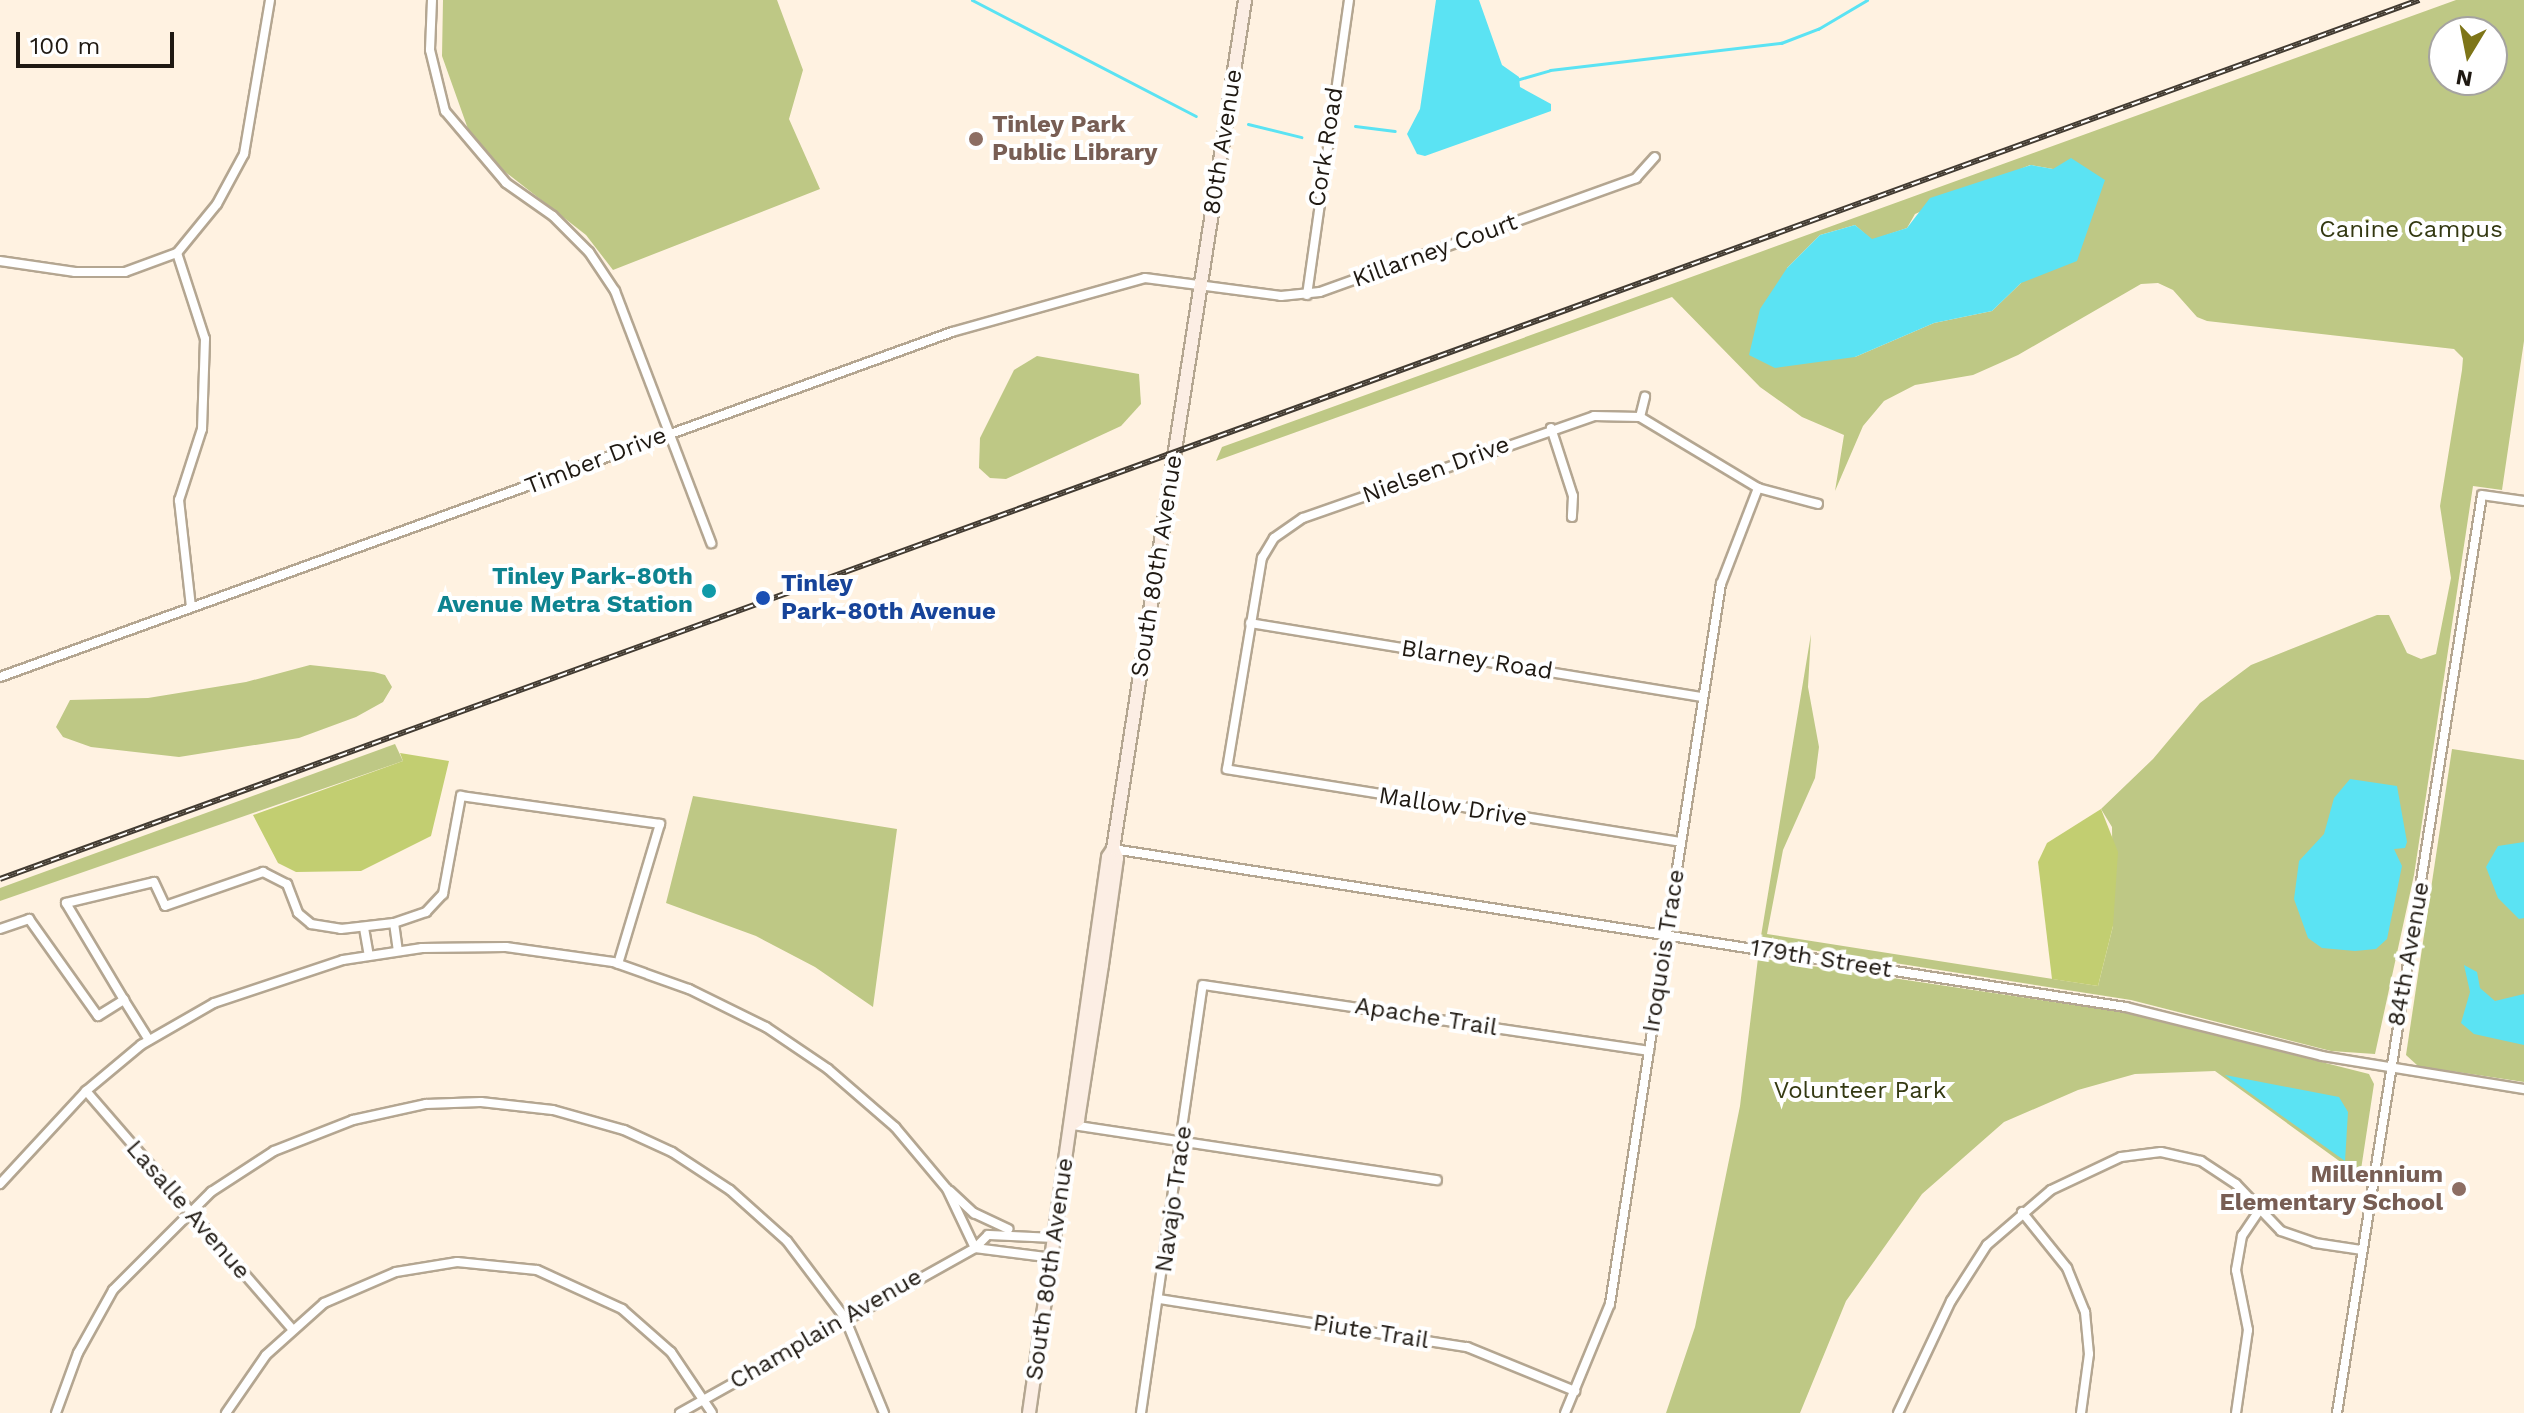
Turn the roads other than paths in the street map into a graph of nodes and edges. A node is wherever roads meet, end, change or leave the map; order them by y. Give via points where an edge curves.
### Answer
1 (270, 0) edge
2 (432, 0) edge
3 (1245, 0) edge
4 (1349, 0) edge
5 (1655, 157) dead end
6 (177, 253) junction
7 (0, 261) edge
8 (1201, 284) junction
9 (1307, 295) junction
10 (1645, 397) dead end
11 (1640, 417) junction
12 (1551, 428) junction
13 (670, 433) junction
14 (1758, 488) junction
15 (2524, 501) edge
16 (1818, 504) dead end
17 (1572, 517) dead end
18 (711, 543) dead end
19 (191, 607) junction
20 (1250, 623) junction
21 (0, 677) edge
22 (1703, 697) junction
23 (1227, 769) joint
24 (1681, 842) junction
25 (1113, 849) junction
26 (394, 923) junction
27 (364, 928) junction
28 (0, 929) edge
29 (1667, 935) junction
30 (398, 950) junction
31 (369, 956) junction
32 (618, 964) junction
33 (1203, 985) joint
34 (124, 1000) junction
35 (149, 1040) junction
36 (1649, 1051) junction
37 (2389, 1068) junction
38 (2524, 1089) edge
39 (86, 1091) junction
40 (1071, 1125) junction
41 (1183, 1139) junction
42 (1437, 1180) dead end
43 (0, 1184) edge
44 (947, 1189) junction
45 (188, 1210) junction
46 (2022, 1212) junction
47 (2258, 1212) junction
48 (1016, 1232) junction
49 (1056, 1238) junction
50 (975, 1248) junction
51 (2362, 1250) junction
52 (1053, 1258) junction
53 (1159, 1299) junction
54 (845, 1318) junction
55 (291, 1328) junction
56 (1575, 1391) junction
57 (705, 1398) junction
58 (56, 1413) edge
59 (226, 1413) edge
60 (680, 1413) edge
61 (712, 1413) edge
62 (884, 1413) edge
63 (1029, 1413) edge
64 (1141, 1413) edge
65 (1565, 1413) edge
66 (1898, 1413) edge
67 (2081, 1413) edge
68 (2236, 1413) edge
69 (2337, 1413) edge

1 - 6 street via 244,154 217,204
2 - 13 street via 430,50 445,111 506,183 553,216 589,252 615,291
3 - 8 street, 80th Avenue
4 - 9 street, Cork Road
5 - 9 street, Killarney Court via 1636,178
6 - 7 street via 125,272 75,272
6 - 19 street via 205,339 202,429 179,500
8 - 9 street, Killarney Court
8 - 13 street, Timber Drive via 1145,278 952,332
8 - 25 street, South 80th Avenue
10 - 11 street
11 - 12 street, Nielsen Drive via 1594,416
11 - 14 street, Nielsen Drive
12 - 17 street via 1573,496
12 - 20 street, Nielsen Drive via 1291,524 1264,552
13 - 18 street
13 - 19 street, Timber Drive
14 - 16 street, Nielsen Drive
14 - 22 street, Iroquois Trace via 1721,584
15 - 37 street, 84th Avenue via 2482,495 2451,712
19 - 21 street, Timber Drive
20 - 22 street, Blarney Road
20 - 23 street, Nielsen Drive
22 - 24 street, Iroquois Trace
23 - 24 street, Mallow Drive
24 - 29 street, Iroquois Trace
25 - 29 street, 179th Street
25 - 40 street, South 80th Avenue
26 - 27 street
26 - 30 street
26 - 32 street via 426,912 443,894 461,796 660,824
27 - 31 street
27 - 34 street via 328,929 305,921 287,884 263,872 165,906 154,882 66,903
28 - 34 street via 29,919 98,1016
29 - 36 street, Iroquois Trace
29 - 37 street, 179th Street via 2126,1007
30 - 31 street
30 - 32 street via 506,947
31 - 35 street via 305,969 244,990
32 - 44 street via 724,1004 798,1047 895,1127
33 - 36 street, Apache Trail
33 - 41 street, Navajo Trace
34 - 35 street
35 - 39 street
36 - 56 street, Iroquois Trace via 1610,1304
37 - 38 street, 179th Street
37 - 51 street, 84th Avenue
39 - 43 street
39 - 45 street, Lasalle Avenue
40 - 41 street
40 - 49 street, South 80th Avenue
41 - 42 street
41 - 53 street, Navajo Trace
44 - 48 street via 974,1213
44 - 50 street
45 - 54 street via 274,1151 353,1120 426,1104 531,1106 624,1130 704,1172 787,1241
45 - 55 street, Lasalle Avenue
45 - 58 street via 113,1290 78,1353
46 - 47 street via 2091,1169 2151,1152 2188,1156 2212,1166 2236,1184
46 - 66 street via 1971,1267
46 - 67 street via 2067,1268 2080,1295 2089,1341
47 - 51 street via 2299,1239
47 - 68 street via 2242,1236 2236,1270 2248,1330
48 - 49 street, Champlain Avenue
48 - 50 street, Champlain Avenue via 988,1235
49 - 52 street, South 80th Avenue
50 - 52 street
50 - 54 street, Champlain Avenue
51 - 69 street, 84th Avenue
52 - 63 street, South 80th Avenue
53 - 56 street, Piute Trail via 1467,1347
53 - 64 street, Navajo Trace
54 - 57 street, Champlain Avenue
54 - 62 street
55 - 57 street via 341,1293 408,1268 457,1262 525,1267 568,1280 622,1309 671,1352
55 - 59 street via 252,1371
56 - 65 street, Iroquois Trace
57 - 60 street, Champlain Avenue
57 - 61 street

